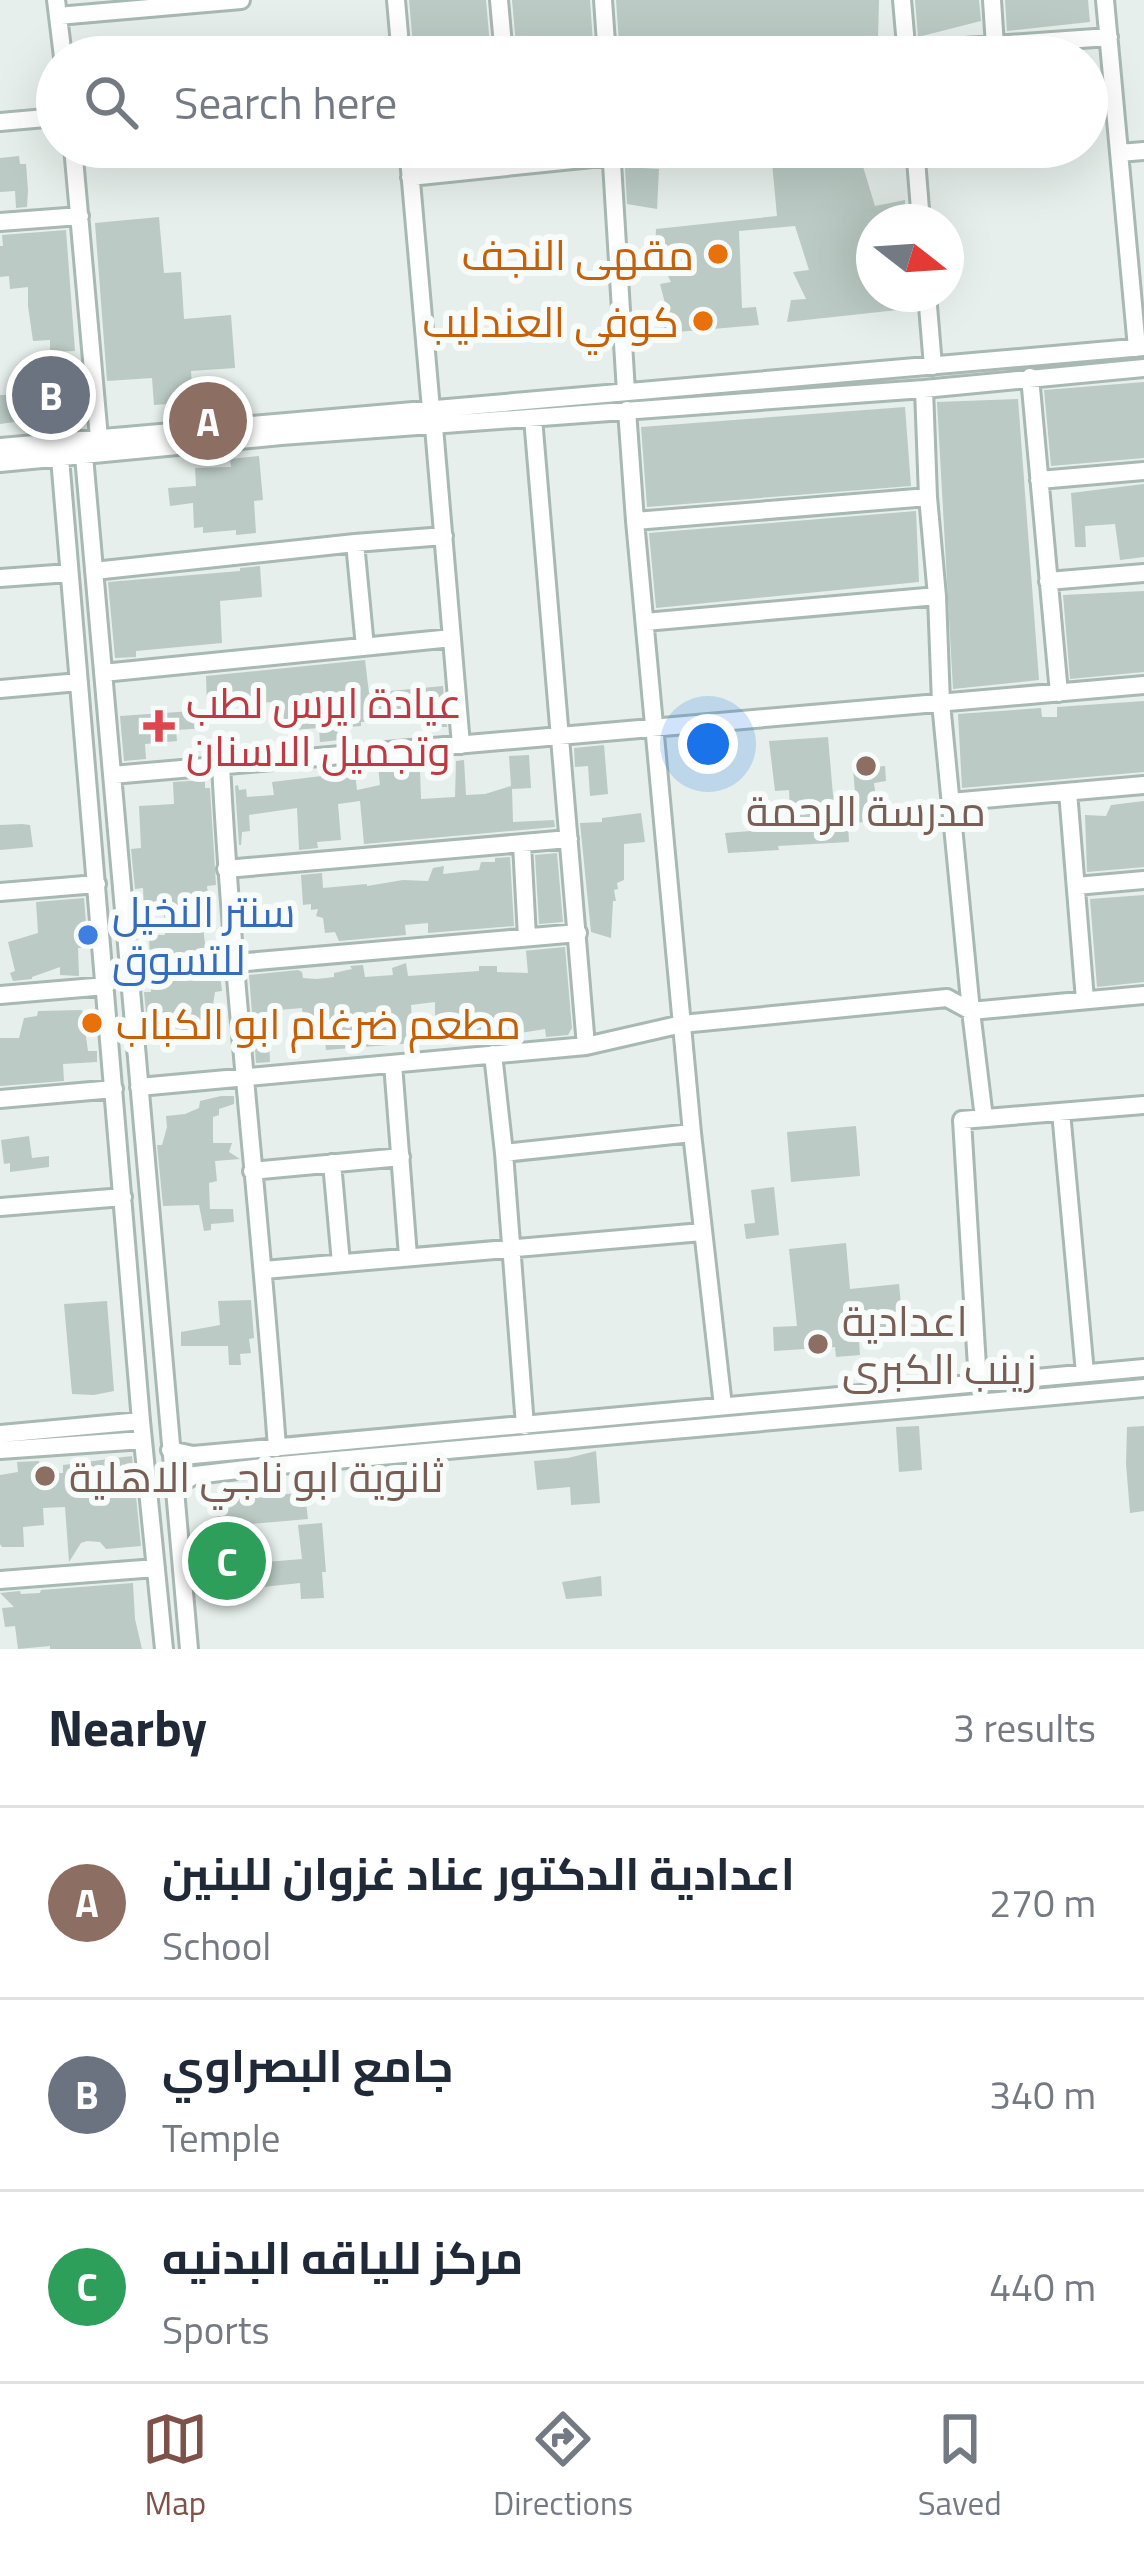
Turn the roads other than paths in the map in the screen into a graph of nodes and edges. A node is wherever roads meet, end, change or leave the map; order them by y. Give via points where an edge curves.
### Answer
1 (241, 0) edge
2 (396, 0) edge
3 (500, 0) edge
4 (603, 0) edge
5 (902, 0) edge
6 (992, 0) edge
7 (1106, 0) edge
8 (57, 8) edge
9 (399, 36) edge
10 (503, 36) edge
11 (606, 36) edge
12 (905, 36) edge
13 (994, 36) edge
14 (1108, 36) edge
15 (1108, 37) edge
16 (36, 119) edge
17 (0, 122) edge
18 (1144, 151) edge
19 (1119, 153) junction
20 (75, 168) edge
21 (409, 168) edge
22 (454, 168) edge
23 (612, 168) edge
24 (917, 168) edge
25 (410, 177) junction
26 (920, 204) edge
27 (80, 216) junction
28 (0, 222) edge
29 (929, 312) edge
30 (1140, 348) edge
31 (1012, 359) junction
32 (981, 362) junction
33 (934, 366) junction
34 (1144, 368) edge
35 (1021, 378) junction
36 (982, 382) junction
37 (924, 388) junction
38 (626, 401) junction
39 (432, 418) junction
40 (533, 418) junction
41 (257, 432) junction
42 (99, 438) junction
43 (0, 447) edge
44 (84, 456) junction
45 (60, 458) junction
46 (0, 463) edge
47 (1144, 471) edge
48 (1040, 480) junction
49 (63, 495) junction
50 (87, 496) junction
51 (928, 497) junction
52 (634, 521) junction
53 (444, 536) junction
54 (355, 543) junction
55 (94, 571) junction
56 (69, 572) junction
57 (1144, 573) edge
58 (0, 578) edge
59 (1048, 581) junction
60 (938, 596) junction
61 (645, 622) junction
62 (452, 638) junction
63 (365, 647) junction
64 (103, 674) junction
65 (79, 682) junction
66 (1144, 685) edge
67 (0, 688) edge
68 (1059, 693) junction
69 (941, 703) junction
70 (655, 728) junction
71 (560, 736) junction
72 (461, 745) junction
73 (221, 765) junction
74 (112, 775) junction
75 (1144, 785) edge
76 (1068, 792) junction
77 (950, 802) junction
78 (569, 839) junction
79 (522, 844) junction
80 (226, 869) junction
81 (1144, 880) edge
82 (97, 884) junction
83 (1076, 886) junction
84 (0, 892) edge
85 (578, 933) junction
86 (527, 937) junction
87 (235, 963) junction
88 (106, 986) junction
89 (0, 995) edge
90 (1144, 995) edge
91 (1085, 1000) junction
92 (971, 1011) junction
93 (682, 1024) junction
94 (586, 1046) junction
95 (493, 1054) junction
96 (393, 1064) junction
97 (243, 1078) junction
98 (139, 1088) junction
99 (114, 1089) junction
100 (0, 1099) edge
101 (1144, 1105) edge
102 (1060, 1112) junction
103 (141, 1113) junction
104 (116, 1114) junction
105 (984, 1118) junction
106 (692, 1133) junction
107 (144, 1144) junction
108 (119, 1152) junction
109 (504, 1153) junction
110 (401, 1157) junction
111 (332, 1163) junction
112 (252, 1171) junction
113 (123, 1197) junction
114 (0, 1207) edge
115 (702, 1232) junction
116 (512, 1248) junction
117 (408, 1256) junction
118 (341, 1263) junction
119 (264, 1270) junction
120 (1144, 1368) edge
121 (1085, 1372) junction
122 (979, 1384) junction
123 (922, 1388) junction
124 (1144, 1388) edge
125 (723, 1406) junction
126 (924, 1407) junction
127 (525, 1426) junction
128 (142, 1431) junction
129 (0, 1434) edge
130 (277, 1448) junction
131 (0, 1450) edge
132 (170, 1450) junction
133 (194, 1455) junction
134 (195, 1475) junction
135 (174, 1487) junction
136 (156, 1568) junction
137 (0, 1580) edge
138 (164, 1649) edge
139 (189, 1649) edge

1 - 8 street
2 - 9 street
3 - 10 street
4 - 11 street
5 - 12 street
6 - 13 street
7 - 14 street
15 - 19 street
16 - 17 street
18 - 19 street
19 - 30 street
20 - 27 street
21 - 25 street
22 - 25 street
23 - 38 street
24 - 26 street
25 - 39 street
27 - 28 street
27 - 42 street
29 - 33 street
30 - 31 street
31 - 32 street
31 - 35 street via 1006,372
32 - 33 street
32 - 36 street
33 - 38 street
34 - 35 street
35 - 36 street
35 - 48 street
36 - 37 street
37 - 38 street
37 - 51 street
38 - 39 street
38 - 40 street
38 - 52 street
39 - 40 street
39 - 41 street
39 - 53 street
40 - 71 street
41 - 42 street
41 - 44 street
42 - 43 street
44 - 45 street
44 - 50 street
45 - 46 street
45 - 49 street
47 - 48 street
48 - 59 street
49 - 50 street
49 - 56 street
50 - 55 street
51 - 52 street
51 - 60 street
52 - 61 street
53 - 54 street
53 - 62 street
54 - 55 street
54 - 63 street
55 - 64 street
56 - 58 street
56 - 65 street
57 - 59 street
59 - 68 street
60 - 61 street
60 - 69 street
61 - 70 street
62 - 63 street
62 - 72 street
63 - 64 street
64 - 74 street
65 - 67 street
65 - 82 street
66 - 68 street
68 - 69 street
69 - 70 street
69 - 77 street
70 - 71 street
70 - 93 street
71 - 72 street
71 - 78 street
72 - 73 street
73 - 74 street
73 - 80 street
74 - 98 street
75 - 76 street
76 - 77 street
76 - 83 street
77 - 92 street
78 - 79 street
78 - 85 street
79 - 80 street
79 - 86 street
80 - 87 street
81 - 83 street
82 - 84 street
82 - 88 street
83 - 91 street
85 - 86 street
85 - 94 street
86 - 87 street
87 - 97 street
88 - 89 street
88 - 99 street
90 - 91 street
91 - 92 street
92 - 93 street via 947,998
92 - 105 street
93 - 94 street
93 - 106 street
94 - 95 street
95 - 96 street
95 - 109 street
96 - 97 street
96 - 110 street
97 - 98 street
97 - 112 street
98 - 103 street
99 - 100 street
99 - 104 street
101 - 102 street
102 - 105 street
102 - 121 street
103 - 104 street
103 - 107 street
104 - 108 street
105 - 122 street via 962,1120
106 - 109 street
106 - 115 street
107 - 108 street via 127,1143
107 - 132 street
108 - 113 street
109 - 116 street
110 - 111 street
110 - 117 street
111 - 112 street
111 - 118 street
112 - 119 street
113 - 114 street
113 - 128 street
115 - 116 street
115 - 125 street
116 - 117 street
116 - 127 street
117 - 118 street
118 - 119 street
119 - 130 street
120 - 121 street
121 - 122 street
122 - 123 street
123 - 125 street
123 - 126 street
124 - 126 street
125 - 127 street
126 - 134 street
127 - 130 street
128 - 129 street
128 - 131 street
128 - 136 street
130 - 133 street
132 - 133 street
132 - 135 street
133 - 134 street
134 - 135 street
135 - 139 street
136 - 137 street
136 - 138 street

